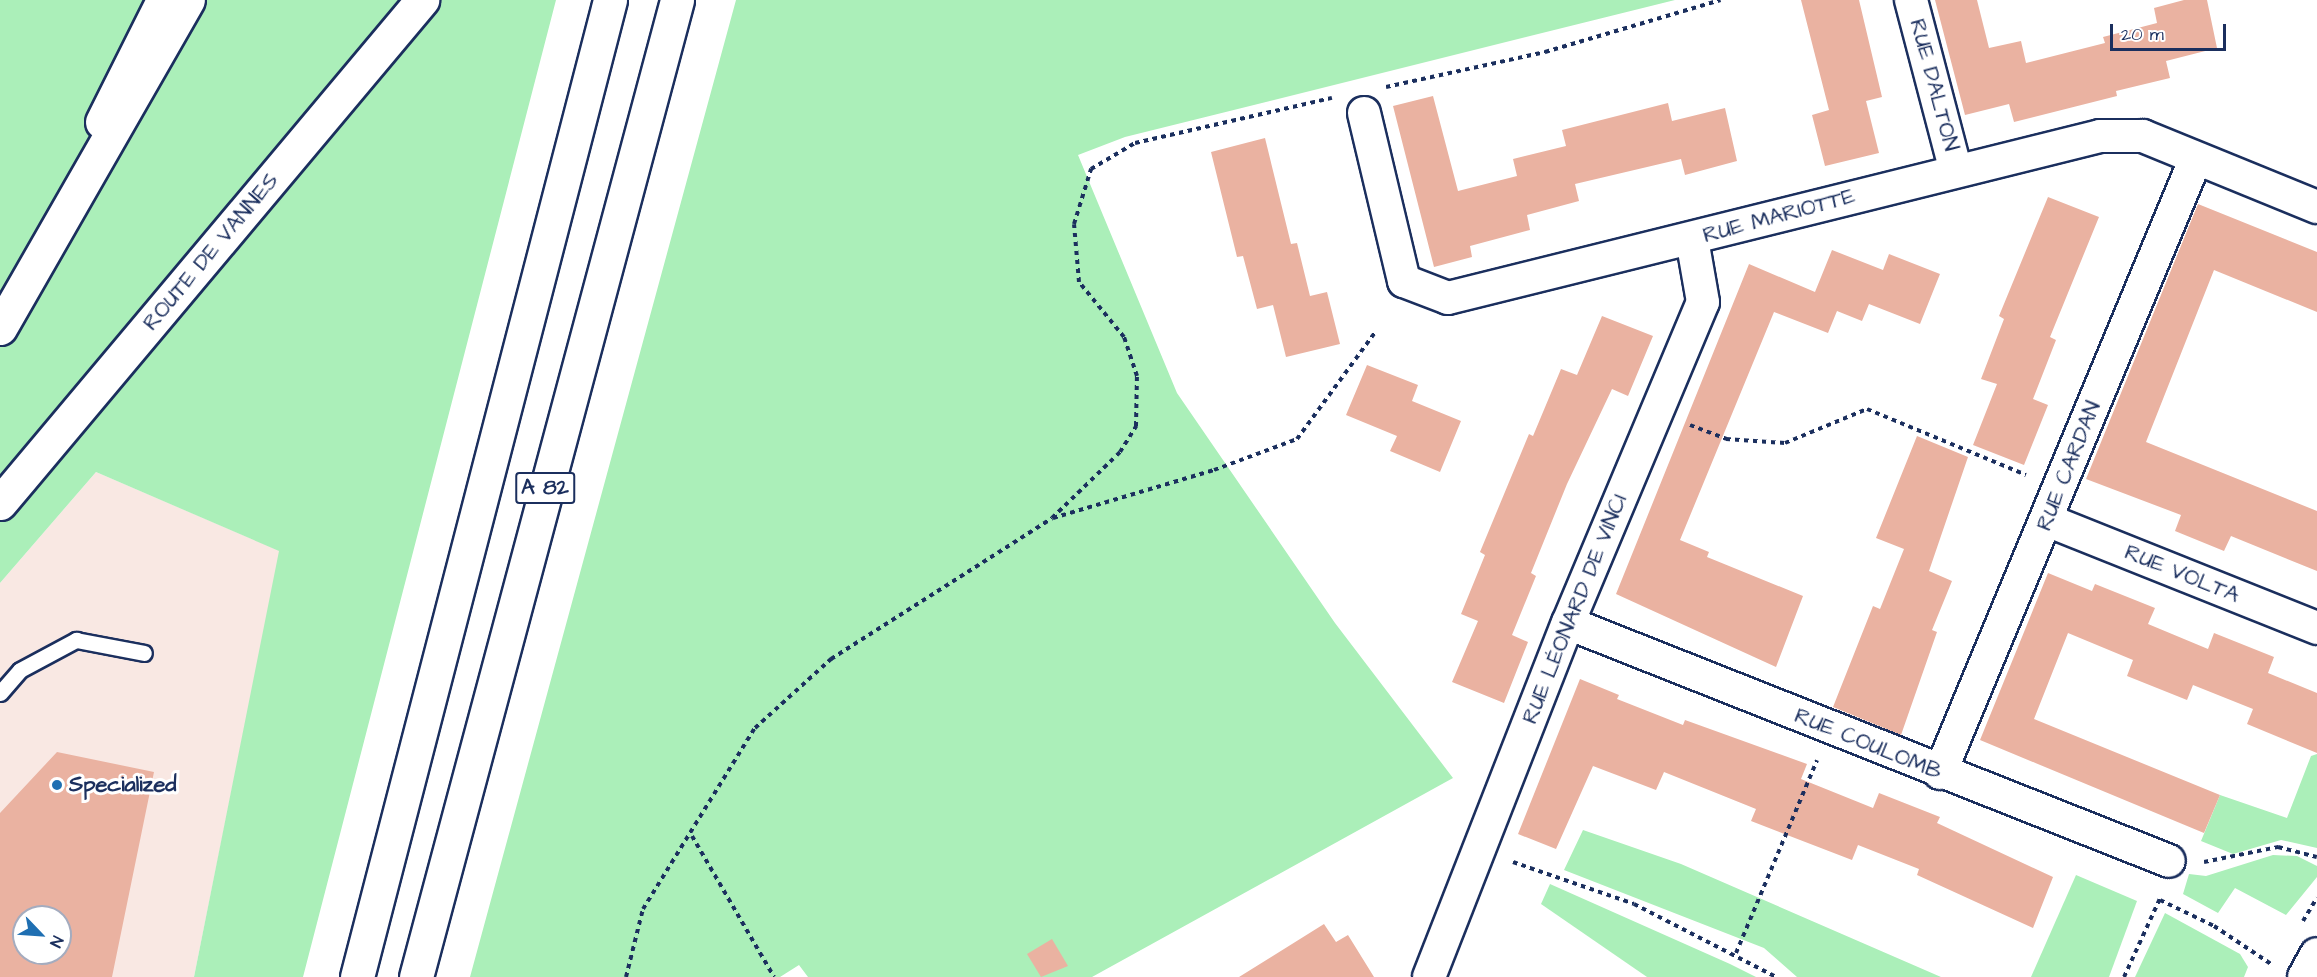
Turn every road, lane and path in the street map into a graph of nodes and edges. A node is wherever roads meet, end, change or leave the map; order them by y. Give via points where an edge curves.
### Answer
1 (163, 0) edge
2 (188, 0) edge
3 (422, 0) edge
4 (610, 0) edge
5 (677, 0) edge
6 (1720, 0) edge
7 (1911, 0) edge
8 (1383, 87) dead end
9 (1352, 105) joint
10 (2196, 158) junction
11 (1956, 171) junction
12 (2317, 207) edge
13 (1692, 239) junction
14 (0, 327) edge
15 (1376, 331) dead end
16 (1656, 412) junction
17 (2060, 489) junction
18 (0, 503) edge
19 (1052, 518) junction
20 (2047, 520) junction
21 (1568, 623) junction
22 (2317, 628) edge
23 (144, 653) dead end
24 (0, 693) edge
25 (1829, 728) junction
26 (1940, 773) junction
27 (692, 836) junction
28 (1480, 850) junction
29 (2317, 857) edge
30 (2169, 861) junction
31 (2160, 900) junction
32 (1736, 952) junction
33 (2317, 954) edge
34 (2274, 966) dead end
35 (357, 977) edge
36 (416, 977) edge
37 (626, 977) edge
38 (774, 977) edge
39 (1429, 977) edge
40 (1776, 977) edge
41 (2124, 977) edge
42 (2304, 977) edge

1 - 14 main road
2 - 14 main road
3 - 18 main road, ROUTE DE VANNES
4 - 35 main road, A 82
5 - 36 main road, A 82
6 - 8 path via 1545,52
7 - 11 street, RUE DALTON
9 - 13 street, RUE MARIOTTE via 1404,281 1448,298
9 - 19 path via 1135,143 1091,169 1074,224 1079,282 1124,337 1137,376 1136,426 1120,452
10 - 11 street, RUE MARIOTTE via 2142,136 2100,136
10 - 12 street, RUE MARIOTTE
10 - 17 street, RUE CARDAN
11 - 13 street, RUE MARIOTTE
13 - 16 street, RUE LÉONARD DE VINCI via 1702,302
15 - 19 path via 1297,439 1214,470
16 - 17 path via 1726,439 1785,443 1867,409
16 - 21 street, RUE LÉONARD DE VINCI
17 - 20 street, RUE CARDAN
19 - 27 path via 831,659 755,728
20 - 22 street, RUE VOLTA
20 - 26 street, RUE CARDAN
21 - 25 street, RUE COULOMB
21 - 28 street, RUE LÉONARD DE VINCI
23 - 24 lane via 76,640 20,669
25 - 26 street, RUE COULOMB
25 - 32 path
26 - 30 street, RUE COULOMB
27 - 37 path via 643,909
27 - 38 path
28 - 32 path via 1634,904
28 - 39 street, RUE LÉONARD DE VINCI
29 - 30 path via 2278,848 2236,859
30 - 31 path
31 - 34 path via 2214,926
31 - 41 path
32 - 40 path
33 - 42 street

